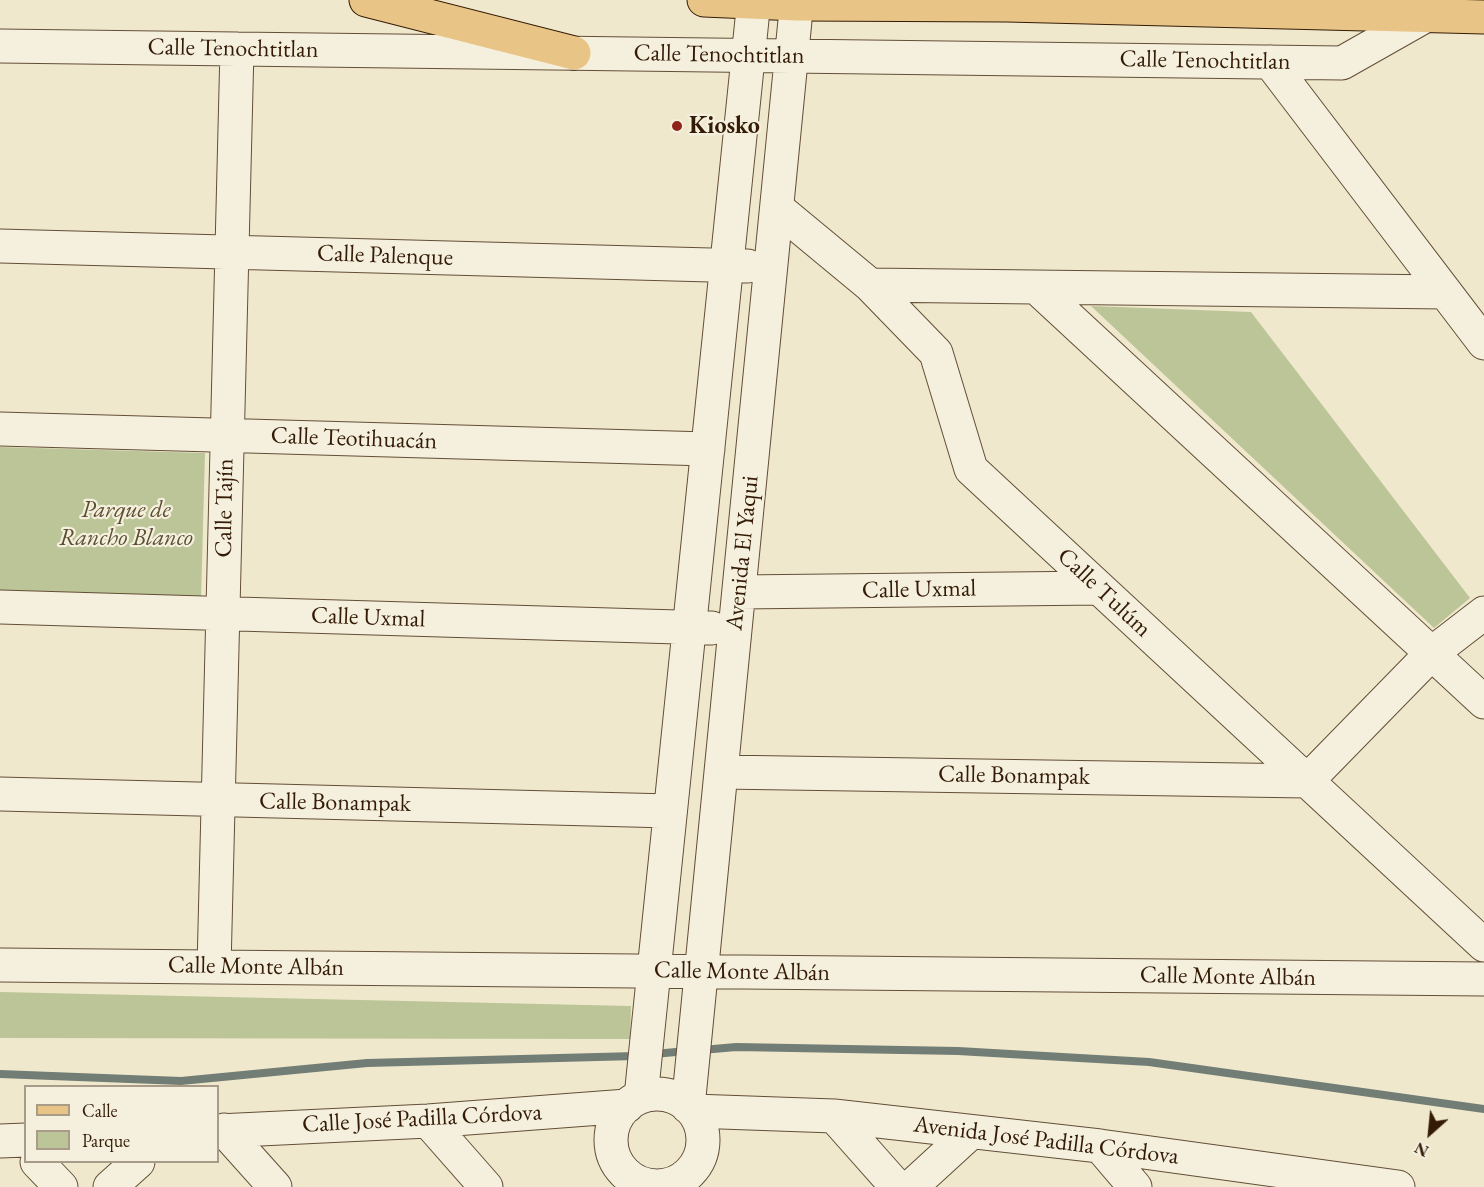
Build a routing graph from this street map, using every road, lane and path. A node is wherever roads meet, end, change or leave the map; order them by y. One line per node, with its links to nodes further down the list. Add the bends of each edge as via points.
1 (366, 0): 9 (main road)
2 (704, 0): 3 (main road)
3 (754, 1): 4 (main road); 10 (street, Avenida El Yaqui)
4 (797, 2): 5 (main road); 11 (street, Avenida El Yaqui)
5 (1425, 16): 6 (main road); 12 (street, Calle Tenochtitlan, via 1342,63)
6 (1484, 17)
7 (0, 46): 8 (street, Calle Tenochtitlan)
8 (237, 49): 9 (street, Calle Tenochtitlan); 15 (street, Calle Tajín)
9 (574, 53): 10 (street, Calle Tenochtitlan)
10 (748, 56): 11 (street, Calle Tenochtitlan); 16 (street, Avenida El Yaqui)
11 (792, 56): 12 (street, Calle Tenochtitlan); 13 (street, Avenida El Yaqui)
12 (1270, 62): 20 (street)
13 (777, 208): 17 (street, Avenida El Yaqui); 18 (street, Calle Tulúm)
14 (0, 246): 15 (street, Calle Palenque)
15 (232, 252): 16 (street, Calle Palenque); 23 (street, Calle Tajín)
16 (726, 265): 17 (street, Calle Palenque); 24 (street, Avenida El Yaqui)
17 (771, 266): 26 (street, Avenida El Yaqui)
18 (870, 285): 19 (street); 25 (street, Calle Tulúm, via 936,353 971,469)
19 (1037, 288): 20 (street); 32 (street)
20 (1445, 292): 21 (street)
21 (1484, 343)
22 (0, 429): 23 (street, Calle Teotihuacán)
23 (227, 435): 24 (street, Calle Teotihuacán); 29 (street, Calle Tajín)
24 (708, 449): 30 (street, Avenida El Yaqui)
25 (1099, 588): 26 (street, Calle Uxmal); 35 (street, Calle Tulúm)
26 (739, 592): 31 (street, Avenida El Yaqui)
27 (0, 607): 29 (street, Calle Uxmal)
28 (1484, 613): 32 (street)
29 (223, 614): 30 (street, Calle Uxmal); 37 (street, Calle Tajín)
30 (689, 627): 31 (street, Calle Uxmal); 38 (street, Avenida El Yaqui)
31 (735, 629): 34 (street, Avenida El Yaqui)
32 (1432, 653): 33 (street); 35 (street)
33 (1484, 702)
34 (721, 772): 35 (street, Calle Bonampak); 43 (street, Avenida El Yaqui)
35 (1307, 781): 39 (street, Calle Tulúm)
36 (0, 794): 37 (street, Calle Bonampak)
37 (218, 800): 38 (street, Calle Bonampak); 41 (street, Calle Tajín)
38 (670, 812): 42 (street, Avenida El Yaqui)
39 (1484, 945)
40 (0, 965): 41 (street, Calle Monte Albán)
41 (214, 967): 42 (street, Calle Monte Albán)
42 (653, 971): 43 (street, Calle Monte Albán); 45 (street, Avenida El Yaqui)
43 (701, 972): 44 (street, Calle Monte Albán); 46 (street, Avenida El Yaqui)
44 (1484, 979)
45 (637, 1092): 46 (street, via 666,1095); 48 (street, Calle José Padilla Córdova); 54 (street, via 612,1129)
46 (690, 1109): 47 (street, Avenida José Padilla Córdova); 56 (street, via 701,1125 702,1149)
47 (834, 1116): 50 (street, Avenida José Padilla Córdova); 61 (street)
48 (428, 1120): 49 (street, Calle José Padilla Córdova); 60 (street)
49 (221, 1130): 59 (street)
50 (971, 1132): 51 (street, Avenida José Padilla Córdova); 62 (street)
51 (1100, 1146): 55 (street, Avenida José Padilla Córdova); 63 (street)
52 (38, 1163): 57 (street)
53 (136, 1163): 58 (street)
54 (612, 1178): 56 (street, via 631,1178 655,1186)
55 (1313, 1180): 64 (street, Avenida José Padilla Córdova)
56 (683, 1184)
57 (61, 1187)
58 (110, 1187)
59 (275, 1187)
60 (486, 1187)
61 (897, 1187)
62 (911, 1187)
63 (1135, 1187)
64 (1398, 1187)

